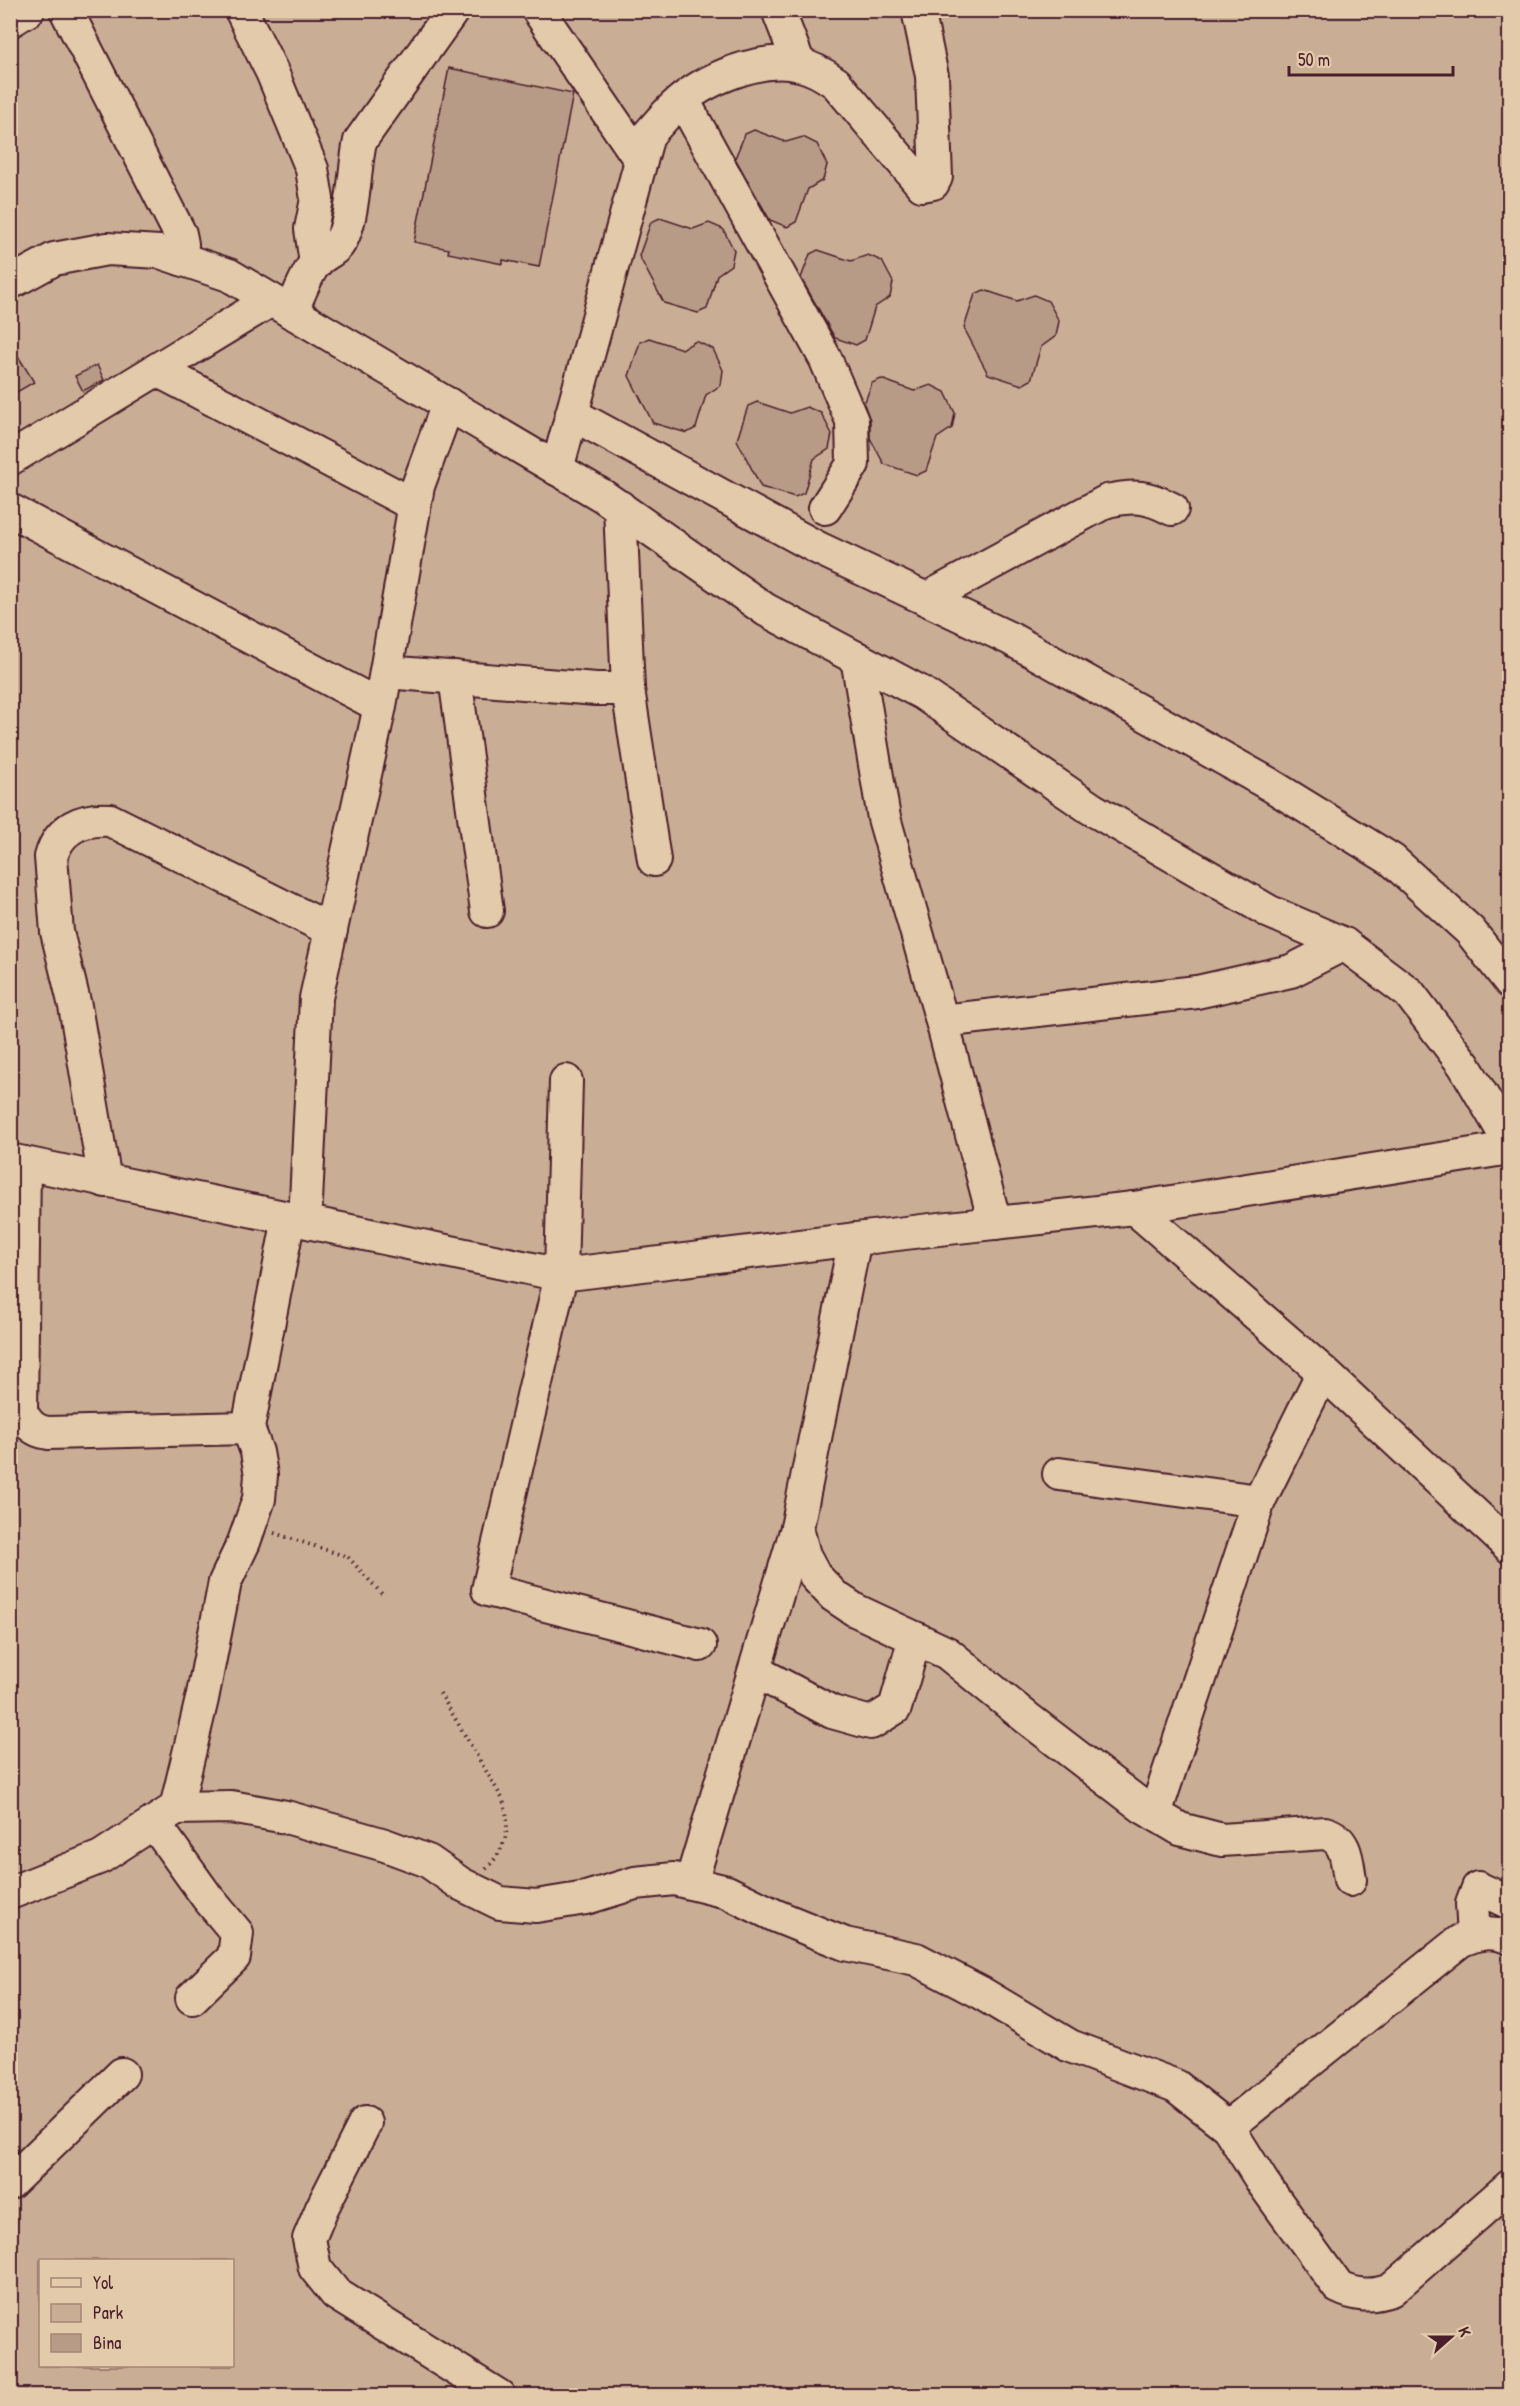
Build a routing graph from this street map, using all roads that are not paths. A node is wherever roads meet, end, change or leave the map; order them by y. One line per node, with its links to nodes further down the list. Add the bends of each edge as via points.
1 (28, 10): 8 (street)
2 (66, 10): 12 (street, via 180,234)
3 (241, 10): 13 (street, via 272,72 312,169 317,200 311,229)
4 (453, 10): 13 (street, via 360,141 348,222 338,245)
5 (538, 10): 11 (street)
6 (778, 10): 9 (street)
7 (918, 10): 9 (street, via 932,76 936,177 933,183 922,185 836,84 819,71)
8 (10, 21)
9 (799, 64): 10 (street, via 745,67 716,79)
10 (683, 100): 11 (street, via 648,135); 23 (street, via 825,358 852,421 853,464)
11 (641, 161): 18 (street)
12 (181, 259): 14 (street, via 160,252 107,249 54,259); 15 (street, via 229,275)
13 (315, 263): 15 (street)
14 (10, 283)
15 (281, 306): 16 (street); 17 (street)
16 (157, 370): 19 (street); 21 (street)
17 (448, 404): 20 (street); 21 (street)
18 (572, 414): 20 (street); 26 (street, via 818,548)
19 (10, 459)
20 (557, 469): 22 (street)
21 (414, 505): 28 (street)
22 (620, 507): 27 (street, via 766,610); 30 (street)
23 (825, 508)
24 (1172, 509): 26 (street, via 1152,499 1129,496 1107,501)
25 (10, 510): 31 (street)
26 (926, 599): 36 (street, via 1011,639 1269,784 1392,860 1470,931)
27 (857, 658): 35 (street, via 922,693 1092,809 1270,912); 37 (street, via 884,818)
28 (386, 672): 29 (street); 31 (street)
29 (455, 677): 30 (street); 33 (street)
30 (628, 689): 32 (street)
31 (380, 706): 34 (street)
32 (654, 860)
33 (487, 910)
34 (331, 930): 42 (street, via 110,820 82,822 61,836 51,857 57,932 75,1006); 44 (street, via 316,998)
35 (1344, 944): 37 (street, via 1291,971 1197,992); 39 (street, via 1409,993 1464,1065)
36 (1509, 982)
37 (942, 1021): 45 (street)
38 (566, 1081): 47 (street)
39 (1509, 1143)
40 (1509, 1148): 43 (street)
41 (17, 1162): 42 (street); 49 (street, via 21,1411 25,1420 39,1432 48,1433)
42 (105, 1180): 44 (street)
43 (1134, 1208): 45 (street); 48 (street)
44 (297, 1219): 47 (street); 49 (street)
45 (995, 1223): 46 (street)
46 (855, 1239): 47 (street); 52 (street)
47 (561, 1275): 55 (street, via 488,1590)
48 (1323, 1372): 51 (street); 53 (street)
49 (248, 1428): 58 (street, via 261,1475 260,1499 225,1582 201,1699)
50 (1059, 1474): 51 (street)
51 (1258, 1501): 57 (street)
52 (797, 1528): 54 (street, via 804,1555 816,1577 834,1596); 56 (street)
53 (1509, 1547)
54 (915, 1638): 56 (street, via 895,1708 871,1723 832,1712); 57 (street, via 947,1653)
55 (700, 1645)
56 (755, 1671): 60 (street)
57 (1155, 1814): 59 (street, via 1180,1829 1222,1840 1331,1835 1345,1851)
58 (165, 1816): 60 (street, via 231,1807 286,1817 407,1853 500,1903 536,1906 586,1898 635,1883 674,1879); 61 (street, via 101,1857); 65 (street, via 207,1897 237,1933 234,1957)
59 (1350, 1880)
60 (692, 1883): 68 (street, via 727,1892 845,1944 916,1959 1070,2046 1176,2086)
61 (10, 1893)
62 (1509, 1903): 63 (street, via 1478,1888 1472,1904)
63 (1474, 1935): 64 (street, via 1488,1933); 68 (street, via 1460,1941)
64 (1509, 1938)
65 (192, 1998)
66 (122, 2074): 69 (street)
67 (365, 2123): 71 (street, via 309,2239 315,2268 336,2294)
68 (1228, 2127): 70 (street, via 1338,2287 1364,2296 1391,2290)
69 (10, 2183)
70 (1509, 2186)
71 (499, 2396)

